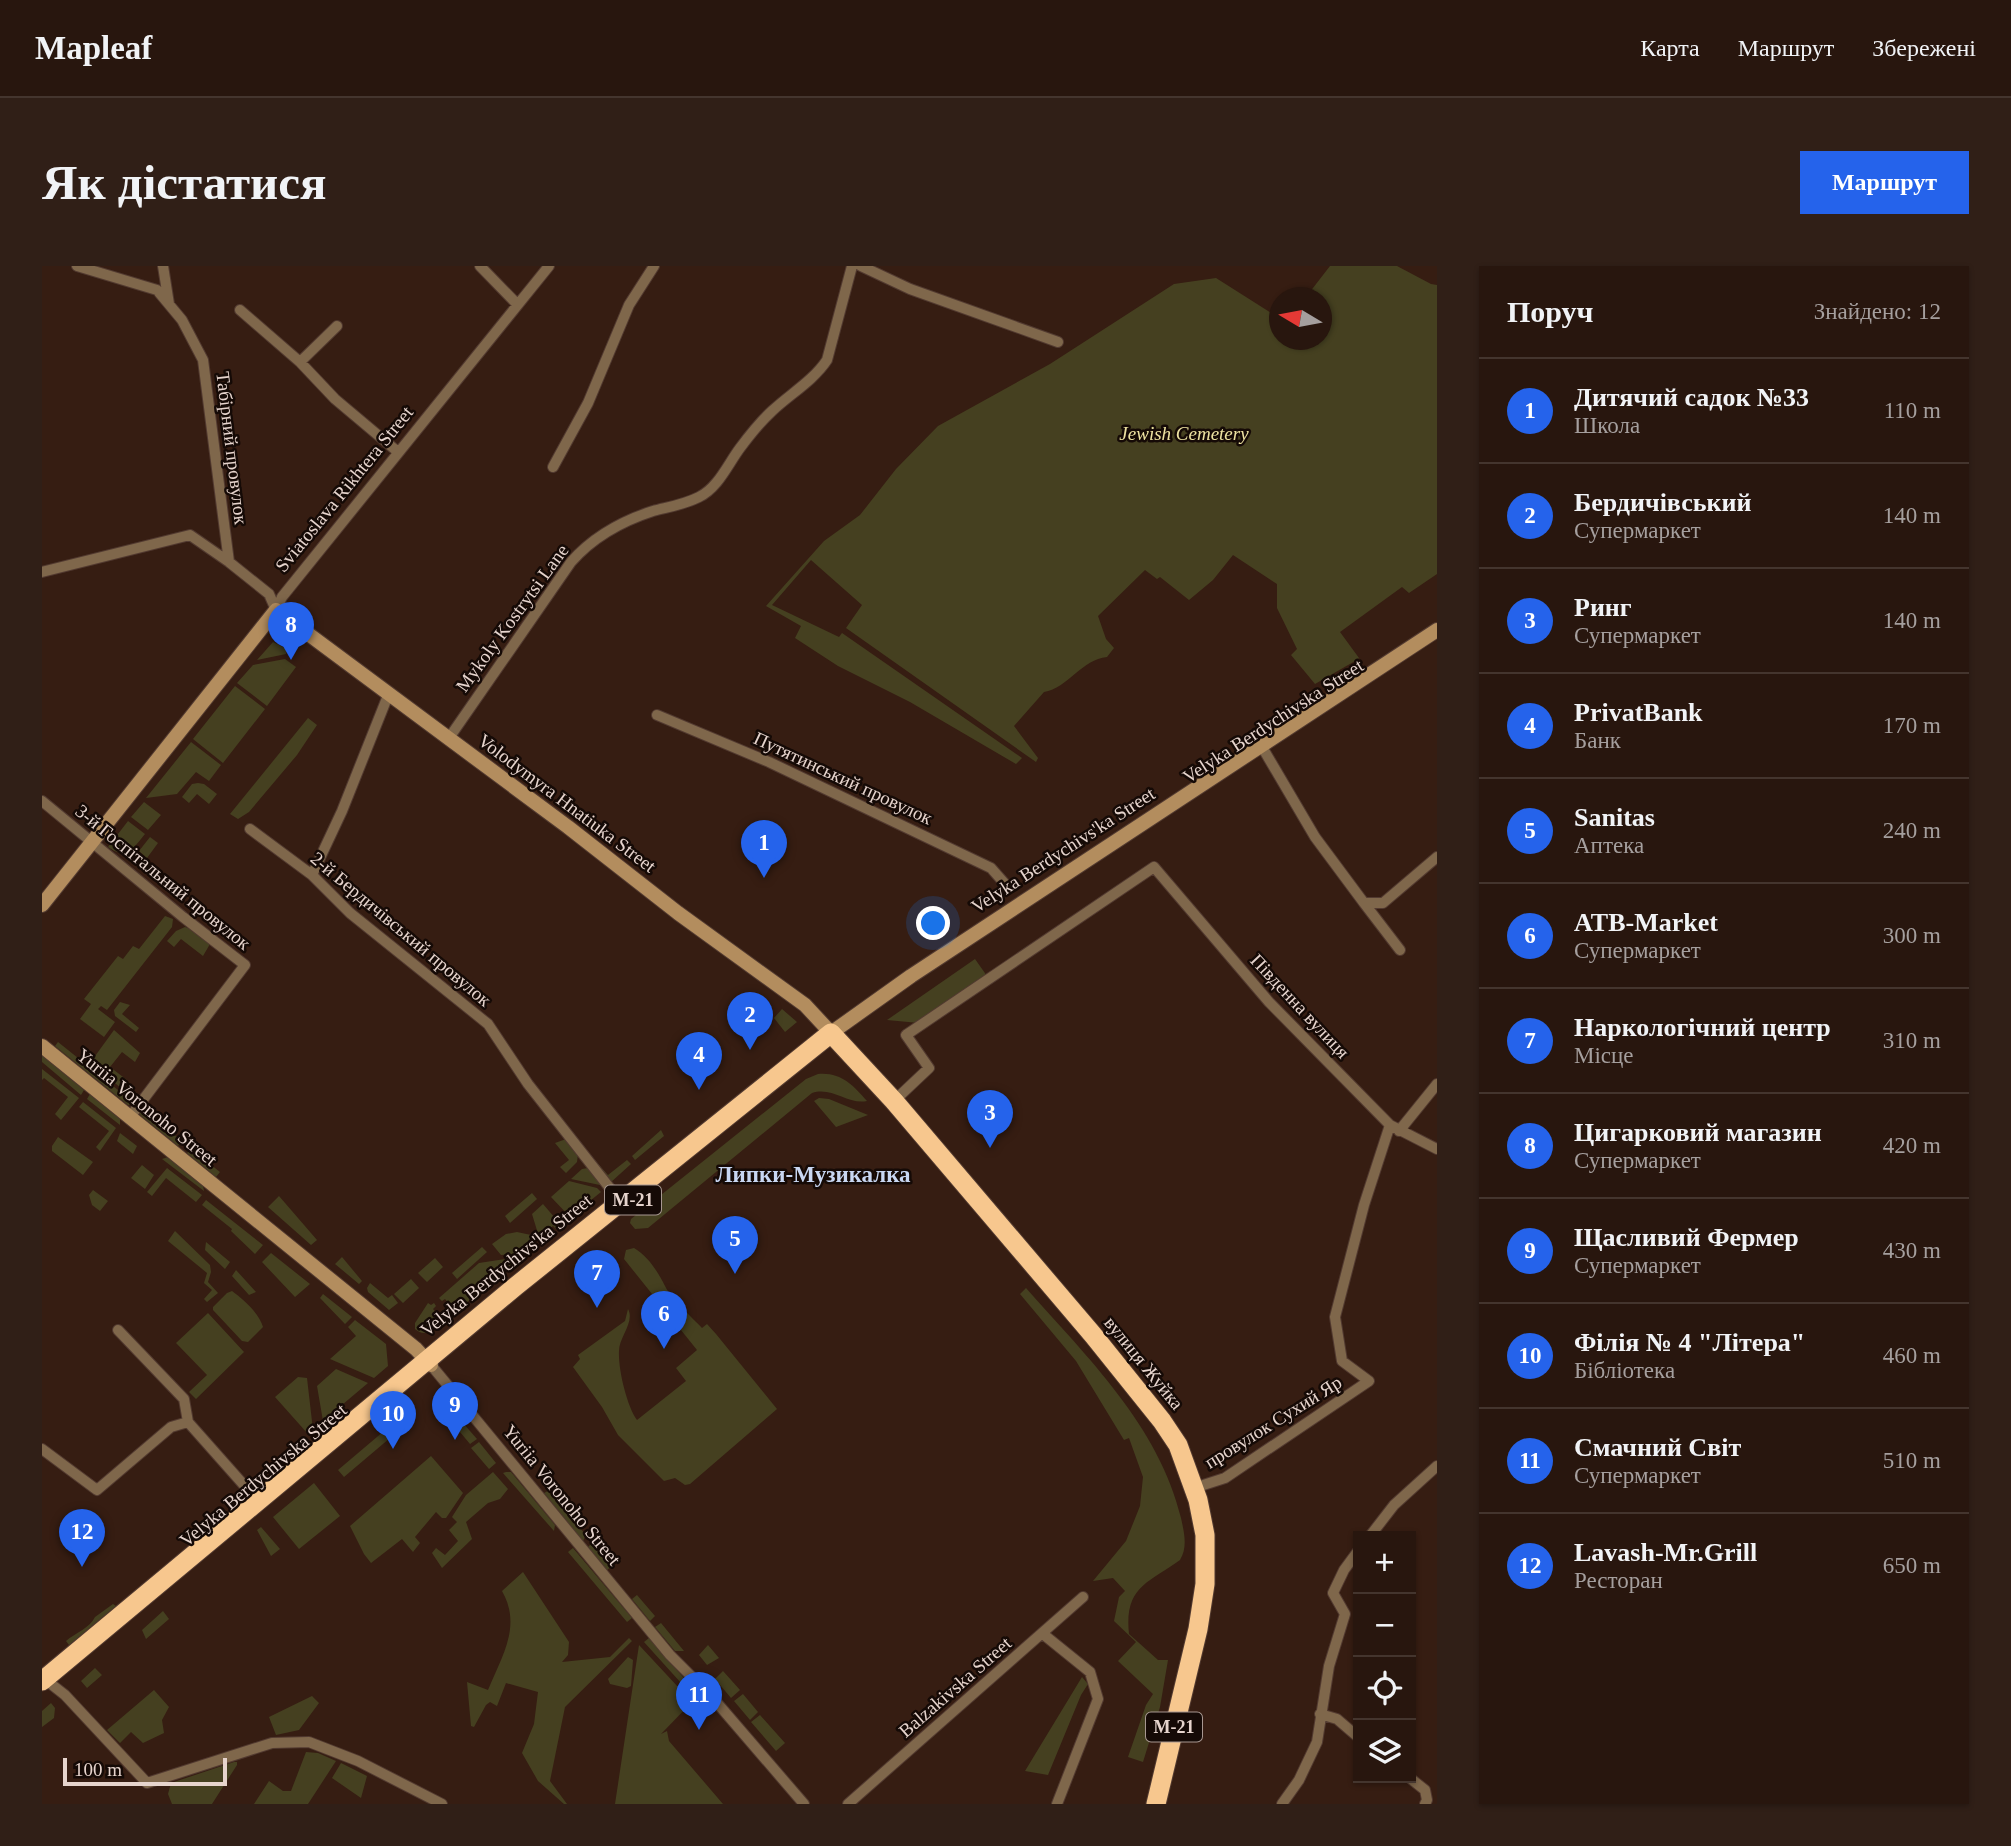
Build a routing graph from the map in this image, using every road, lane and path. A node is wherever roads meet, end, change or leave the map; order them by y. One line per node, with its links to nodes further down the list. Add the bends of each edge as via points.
1 (77, 266): 9 (street, via 157,290)
2 (163, 266): 9 (street, Табірний провулок)
3 (480, 266): 10 (street)
4 (550, 266): 10 (street, Sviatoslava Rikhtera Street)
5 (638, 266): 8 (street)
6 (852, 266): 23 (street, Mykoly Kostrytsi Lane, via 820,371 771,412 714,486 701,496 622,523 583,548)
7 (861, 266): 13 (street, via 910,289)
8 (652, 270): 16 (street, via 629,305 588,403)
9 (169, 304): 17 (street, Табірний провулок, via 203,360)
10 (517, 304): 15 (street, Sviatoslava Rikhtera Street)
11 (240, 310): 14 (street)
12 (337, 326): 14 (street)
13 (1058, 342)
14 (300, 362): 15 (street, via 335,399)
15 (398, 452): 19 (street, Sviatoslava Rikhtera Street)
16 (553, 467)
17 (229, 562): 18 (street, via 190,535); 19 (street, via 269,594)
18 (42, 572)
19 (276, 610): 21 (main road, Volodymyra Hnatiuka Street); 27 (main road, Sviatoslava Rikhtera Street)
20 (1435, 638): 24 (main road, Velyka Berdychivska Street); 34 (main road, Velyka Berdychivs'ka Street, via 911,976)
21 (389, 693): 23 (main road, Volodymyra Hnatiuka Street); 29 (street)
22 (657, 715): 30 (street, Путятинський провулок, via 769,762 991,867)
23 (449, 738): 34 (main road, Volodymyra Hnatiuka Street, via 805,1005)
24 (1265, 752): 31 (street, via 1315,837); 34 (main road, Velyka Berdychivska Street)
25 (42, 801): 27 (street, 3-й Госпітальний провулок)
26 (250, 829): 29 (street, 2-й Бердичівський провулок)
27 (90, 843): 32 (main road, Sviatoslava Rikhtera Street); 38 (street, 3-й Госпітальний провулок, via 245,965)
28 (1437, 858): 31 (street, via 1383,903)
29 (312, 875): 41 (street, 2-й Бердичівський провулок, via 350,913 488,1024 528,1084)
30 (1006, 885)
31 (1364, 903): 33 (street)
32 (42, 905)
33 (1400, 950)
34 (834, 1036): 37 (highway, вулиця Жуйка / М-21); 41 (highway, Velyka Berdychivs'ka Street / М-21); 43 (highway, Velyka Berdychivska Street / М-21)
35 (42, 1046): 38 (main road, Yuriia Voronoho Street)
36 (1437, 1084): 39 (street)
37 (894, 1101): 39 (street, Південна вулиця, via 929,1068 906,1035 1154,867 1269,1002); 47 (highway, вулиця Жуйка / М-21, via 1162,1420 1178,1445)
38 (130, 1117): 43 (main road, Yuriia Voronoho Street)
39 (1395, 1128): 40 (street, Південна вулиця); 47 (street, провулок Сухий Яр, via 1364,1205 1335,1317 1342,1361 1369,1381 1224,1478)
40 (1437, 1149)
41 (620, 1201): 43 (highway, Velyka Berdychivs'ka Street / М-21)
42 (118, 1330): 44 (street, via 184,1399)
43 (429, 1363): 48 (highway, Velyka Berdychivs'ka Street / М-21); 53 (highway, Velyka Berdychivska Street / М-21); 59 (street, Yuriia Voronoho Street, via 670,1655)
44 (188, 1422): 45 (street, via 171,1427 97,1490); 48 (street)
45 (42, 1449)
46 (1437, 1466): 49 (street, via 1394,1505)
47 (1194, 1488): 62 (highway, вулиця Жуйка / М-21, via 1205,1535 1205,1584)
48 (258, 1501): 53 (highway, Velyka Berdychivs'ka Street / М-21)
49 (1374, 1531)
50 (1353, 1558): 54 (street, via 1333,1593 1345,1614)
51 (1083, 1597): 52 (street, Balzakivska Street)
52 (1043, 1634): 60 (street, Balzakivska Street); 61 (street, via 1090,1672 1098,1699)
53 (44, 1682): 58 (street, via 65,1695 147,1783 272,1744 309,1742)
54 (1320, 1714): 55 (street, via 1337,1719); 57 (street, via 1317,1742)
55 (1353, 1733)
56 (1416, 1783): 63 (street, via 1425,1790)
57 (1286, 1803)
58 (442, 1804)
59 (804, 1804)
60 (848, 1804)
61 (1057, 1804)
62 (1156, 1804)
63 (1425, 1804)

